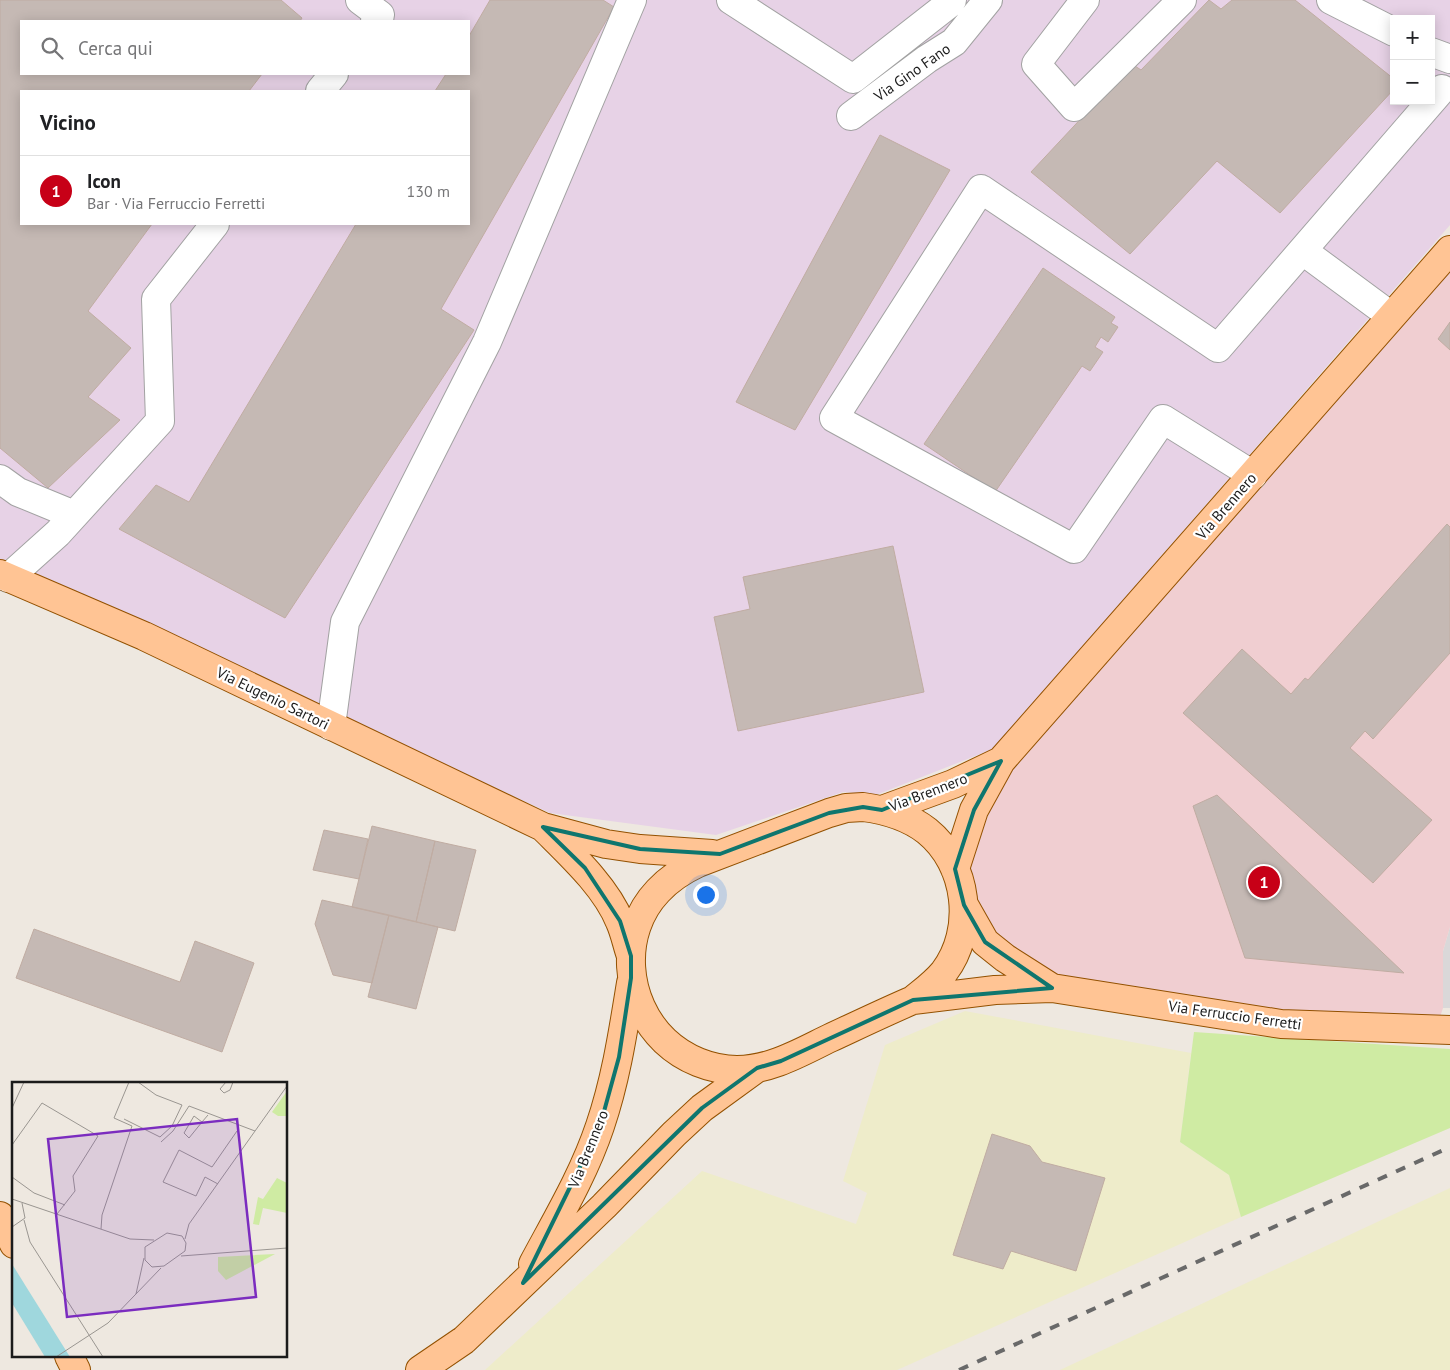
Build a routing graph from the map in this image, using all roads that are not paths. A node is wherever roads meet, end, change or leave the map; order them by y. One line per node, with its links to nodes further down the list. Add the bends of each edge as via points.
1 (360, 0): 9 (lane, via 380,15)
2 (632, 0): 25 (lane, via 487,342 345,622)
3 (731, 0): 4 (lane, via 853,79)
4 (952, 0)
5 (988, 0): 16 (lane, Via Gino Fano, via 954,42)
6 (1085, 0): 7 (lane, via 1036,64 1074,107)
7 (1182, 0)
8 (1331, 0): 10 (lane)
9 (376, 20)
10 (1390, 30)
11 (1435, 54): 12 (lane)
12 (1450, 60)
13 (333, 75): 14 (lane)
14 (321, 90)
15 (1442, 90): 19 (lane)
16 (851, 116)
17 (214, 225): 23 (lane, via 156,299 160,420)
18 (1450, 250): 20 (main road, Via Brennero)
19 (1303, 251): 20 (lane); 21 (lane, via 1218,348 981,189 834,418 1074,549 1163,419)
20 (1391, 316): 21 (main road, Via Brennero)
21 (1253, 475): 26 (main road, Via Brennero)
22 (0, 479): 23 (lane, via 18,492)
23 (74, 515): 24 (lane, via 58,533)
24 (4, 576): 25 (main road, Via Eugenio Sartori, via 144,636)
25 (331, 726): 28 (main road, Via Eugenio Sartori)
26 (1001, 761): 27 (main road, Via Brennero, via 953,784); 30 (main road, Via Brennero, via 974,810)
27 (882, 810): 29 (main road, Via Brennero, via 863,807 829,812); 30 (main road, via 898,814 927,831 939,842)
28 (543, 827): 29 (main road, Via Eugenio Sartori, via 606,844); 32 (main road, Via Eugenio Sartori, via 600,888 620,921)
29 (720, 854): 32 (main road, Via Brennero, via 678,873 658,891 642,915 634,935)
30 (956, 869): 31 (main road)
31 (964, 905): 33 (main road, Via Ferruccio Ferretti, via 985,942); 34 (main road, via 962,933 950,964)
32 (631, 967): 36 (main road, Via Eugenio Sartori, via 636,996 644,1014 671,1046 685,1056 717,1068); 39 (main road, Via Brennero, via 619,1057 600,1126 584,1166)
33 (1052, 988): 34 (main road, Via Ferruccio Ferretti, via 995,990); 35 (main road, Via Ferruccio Ferretti, via 1281,1024)
34 (913, 1000): 36 (main road, via 781,1061)
35 (1450, 1030)
36 (757, 1068): 39 (main road, Via Brennero, via 702,1108)
37 (0, 1216): 38 (main road)
38 (12, 1240)
39 (523, 1283): 42 (main road, Via Brennero, via 464,1340)
40 (70, 1358): 41 (main road)
41 (76, 1370)
42 (420, 1370)

